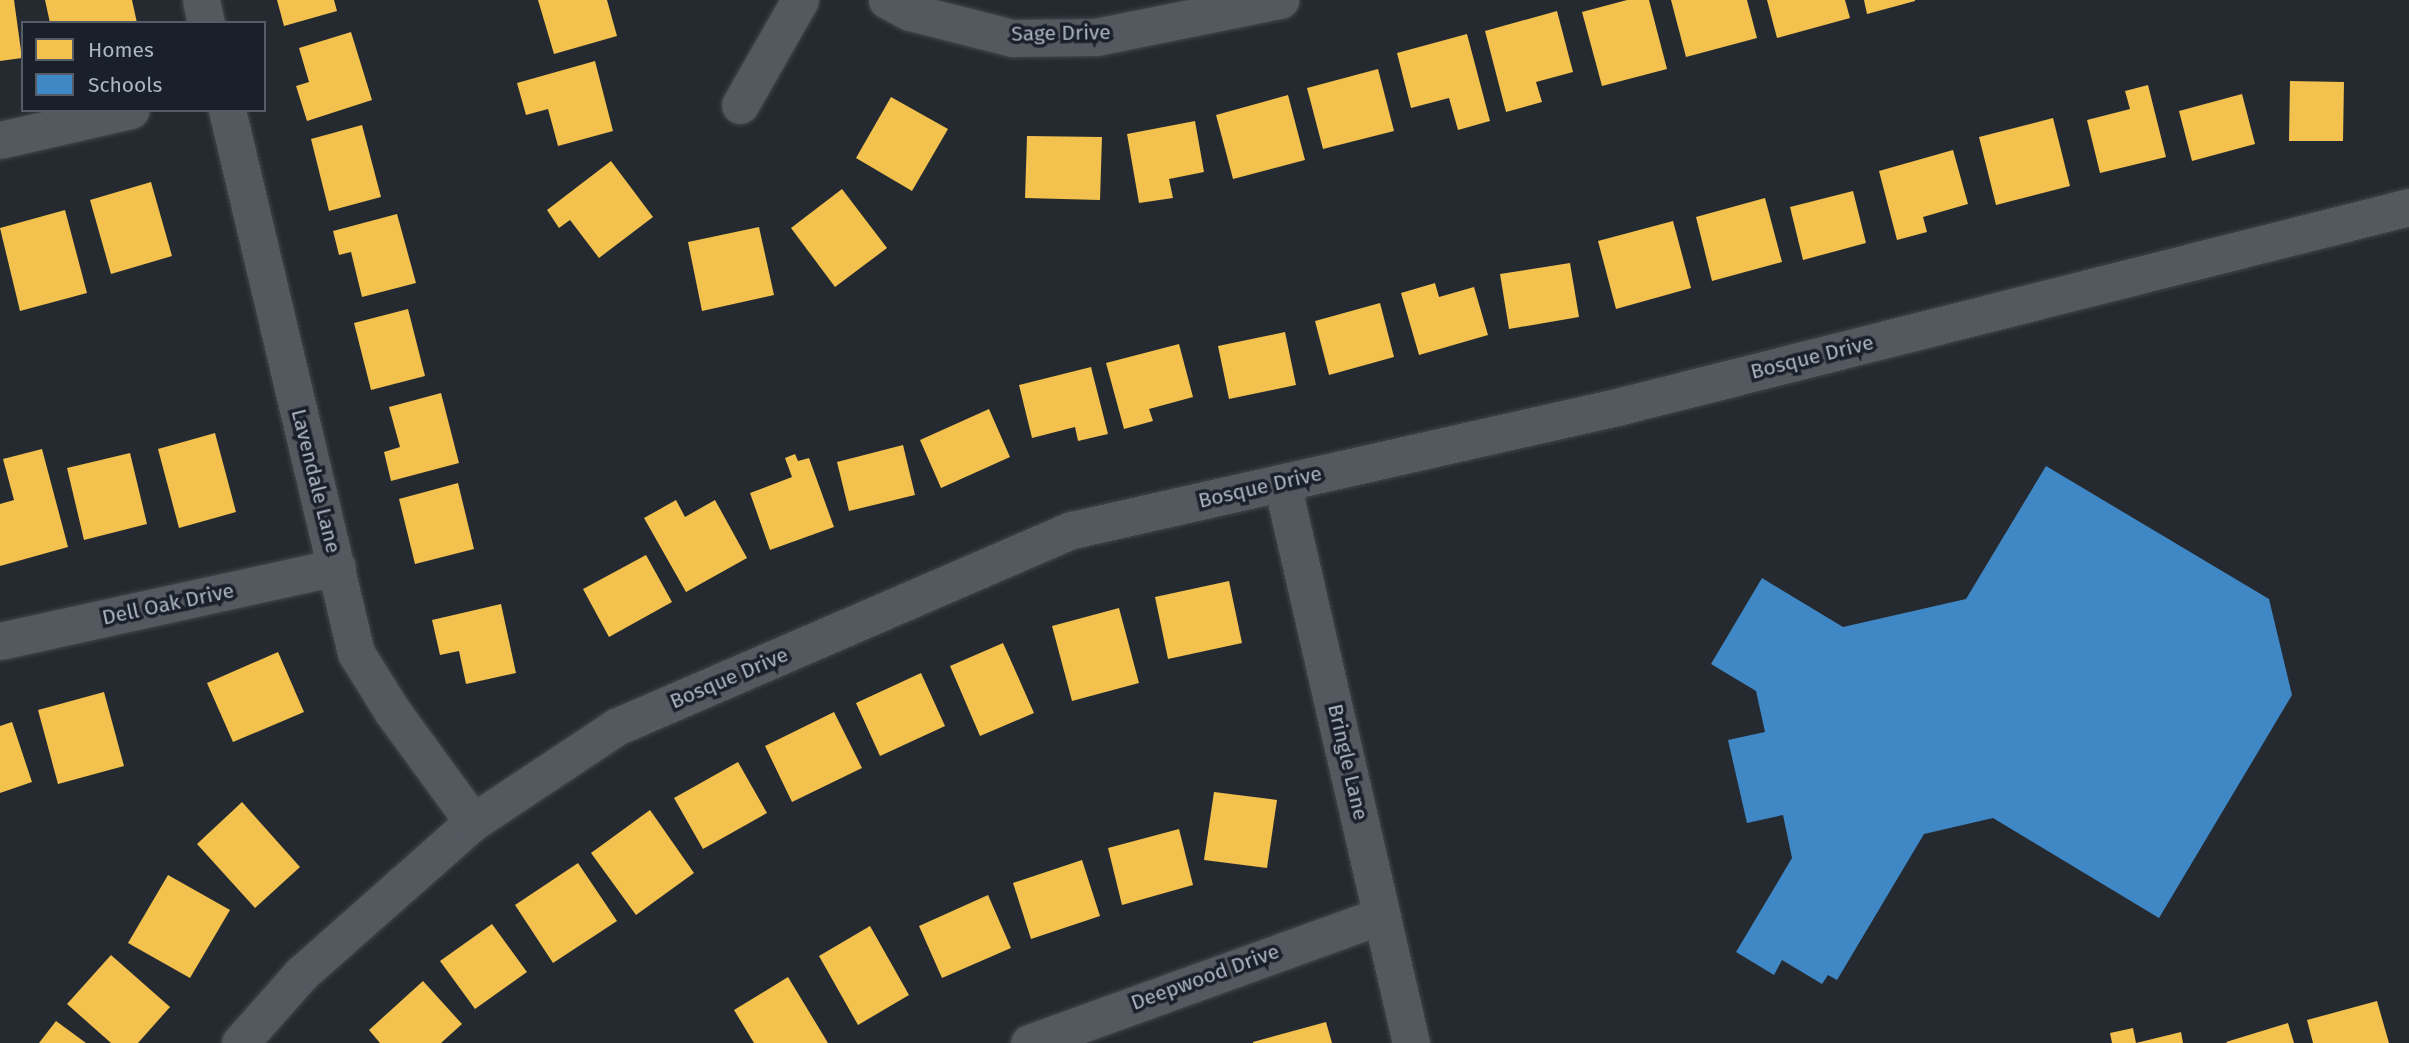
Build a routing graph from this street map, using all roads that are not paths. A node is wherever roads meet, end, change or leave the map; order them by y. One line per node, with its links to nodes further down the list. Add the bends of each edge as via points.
1 (201, 0): 5 (street)
2 (800, 0): 6 (street)
3 (887, 0): 4 (street, Sage Drive, via 910,12 1012,38 1096,37)
4 (1280, 0)
5 (206, 21)
6 (740, 104)
7 (122, 112): 9 (street)
8 (227, 112): 12 (street, Lavendale Lane)
9 (0, 140)
10 (2409, 207): 11 (street, Bosque Drive, via 1617,407)
11 (1282, 483): 14 (street, Bosque Drive, via 1072,530 616,727); 15 (street, Bringle Lane)
12 (337, 567): 13 (street, Dell Oak Drive); 14 (street, Lavendale Lane, via 356,653)
13 (0, 641)
14 (473, 822): 16 (street, Bosque Drive, via 301,974)
15 (1382, 915): 17 (street, Deepwood Drive); 18 (street, Bringle Lane)
16 (240, 1043)
17 (1029, 1043)
18 (1411, 1043)

